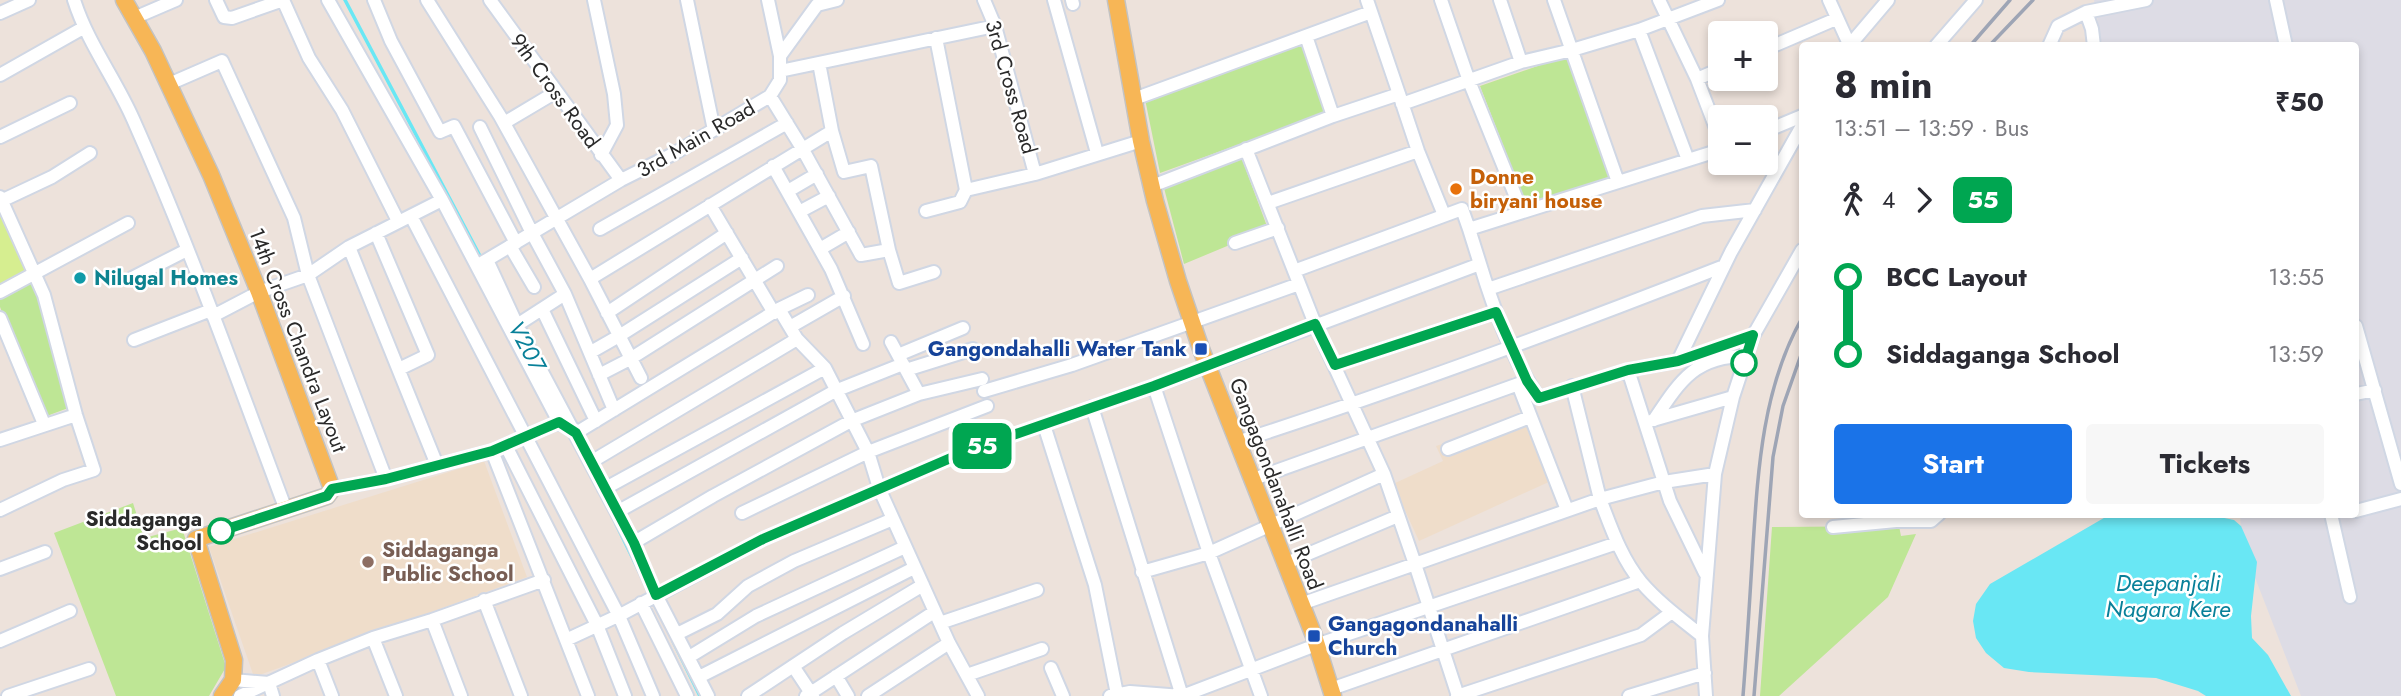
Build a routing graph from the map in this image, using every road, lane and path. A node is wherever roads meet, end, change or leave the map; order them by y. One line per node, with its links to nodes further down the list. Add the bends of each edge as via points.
1 (29, 0): 30 (street)
2 (74, 0): 35 (street)
3 (124, 0): 31 (main road, 14th Cross Chandra Layout)
4 (176, 0): 31 (street)
5 (216, 0): 6 (street, via 225,17 232,18)
6 (283, 0): 101 (street, via 309,58 342,110)
7 (328, 0): 91 (street)
8 (373, 0): 111 (street, via 440,132 454,126)
9 (427, 0): 64 (street)
10 (490, 0): 56 (street, 9th Cross Road)
11 (594, 0): 79 (street, via 617,125)
12 (687, 0): 68 (street)
13 (768, 0): 47 (street, 3rd Main Road)
14 (984, 0): 34 (street, 3rd Cross Road)
15 (1054, 0): 77 (street)
16 (1116, 0): 58 (main road, Gangagondanahalli Road)
17 (1441, 0): 54 (street)
18 (1500, 0): 48 (street)
19 (1554, 0): 46 (street)
20 (1659, 0): 33 (street)
21 (1718, 0): 33 (street)
22 (1829, 0): 32 (street)
23 (1888, 0): 40 (street)
24 (1976, 0): 41 (street)
25 (2146, 0): 29 (street)
26 (2276, 0): 44 (street)
27 (831, 1): 47 (street, via 817,5)
28 (1369, 6): 37 (street); 59 (street)
29 (2086, 12): 42 (street, via 2058,26); 43 (street)
30 (0, 13)
31 (134, 18): 55 (main road, 14th Cross Chandra Layout)
32 (1836, 19): 39 (street); 45 (street)
33 (1668, 20): 36 (street); 53 (street)
34 (995, 26): 38 (street); 83 (street, 3rd Cross Road)
35 (83, 28): 52 (street); 114 (street, via 132,116)
36 (1639, 30): 46 (street); 80 (street)
37 (1306, 36): 58 (street); 62 (street)
38 (936, 38): 49 (street); 87 (street)
39 (1848, 42)
40 (1852, 42)
41 (1939, 42)
42 (2051, 42)
43 (2094, 42)
44 (2285, 42)
45 (1778, 44)
46 (1572, 50): 48 (street); 85 (street)
47 (780, 56): 50 (street, 3rd Main Road)
48 (1521, 62): 54 (street)
49 (819, 63): 50 (street); 69 (street)
50 (780, 71): 57 (street, 3rd Main Road)
51 (1708, 74): 53 (street)
52 (0, 75)
53 (1697, 79): 61 (street)
54 (1469, 81): 59 (street); 97 (street)
55 (169, 84): 125 (street, via 222,61 294,218); 133 (main road, 14th Cross Chandra Layout)
56 (556, 92): 64 (street); 79 (street, 9th Cross Road)
57 (770, 96): 65 (street); 68 (street, 3rd Main Road)
58 (1134, 99): 72 (main road, Gangagondanahalli Road)
59 (1400, 99): 62 (street); 75 (street)
60 (70, 103): 71 (street)
61 (1708, 108)
62 (1333, 116): 74 (street)
63 (1799, 117): 66 (street)
64 (504, 123): 100 (street)
65 (787, 124): 73 (street); 104 (street)
66 (1778, 126)
67 (480, 127): 108 (street)
68 (714, 130): 84 (street, 3rd Main Road)
69 (832, 131): 73 (street); 115 (street, via 844,172 871,166)
70 (1799, 131): 95 (street)
71 (0, 137)
72 (1141, 141): 77 (street); 86 (main road, Gangagondanahalli Road)
73 (802, 148): 81 (street); 82 (street)
74 (1245, 149): 86 (street); 92 (street)
75 (1418, 151): 92 (street); 98 (street)
76 (90, 153): 90 (street, via 52,177)
77 (1097, 153): 83 (street)
78 (1708, 154): 80 (street)
79 (601, 155): 84 (street, 9th Cross Road)
80 (1688, 160): 85 (street)
81 (773, 166): 88 (street); 93 (street)
82 (817, 174): 88 (street); 89 (street)
83 (1035, 174): 87 (street)
84 (621, 180): 100 (street, 3rd Main Road)
85 (1618, 182): 97 (street)
86 (1152, 186): 143 (main road, Gangagondanahalli Road)
87 (967, 190): 94 (street, via 960,202)
88 (788, 191): 96 (street)
89 (829, 196): 96 (street); 106 (street)
90 (1, 199): 124 (street)
91 (442, 200): 99 (street); 118 (street)
92 (1268, 203): 103 (street)
93 (710, 205): 109 (street); 127 (street)
94 (926, 211)
95 (1755, 211): 121 (street); 131 (street, via 1702,216)
96 (799, 212): 113 (street)
97 (1522, 212): 105 (street)
98 (1444, 215): 105 (street, via 1462,209); 123 (street)
99 (411, 216): 101 (street); 190 (street)
100 (557, 219): 108 (street, 3rd Main Road); 127 (street)
101 (398, 221): 107 (street)
102 (128, 223): 124 (street)
103 (1278, 228): 110 (street); 123 (street)
104 (600, 229)
105 (1469, 229): 119 (street)
106 (849, 232): 113 (street); 115 (street, via 861,255)
107 (376, 233): 112 (street); 165 (street, via 428,355)
108 (532, 233): 111 (street, 3rd Main Road); 134 (street)
109 (727, 233): 117 (street); 141 (street)
110 (1235, 243)
111 (513, 245): 118 (street, 3rd Main Road); 130 (street)
112 (349, 247): 125 (street); 165 (street)
113 (820, 249): 136 (street)
114 (187, 250): 126 (street); 140 (street)
115 (889, 250): 122 (street, via 899,284)
116 (1799, 255): 148 (street)
117 (742, 258): 128 (street); 149 (street)
118 (482, 263): 145 (street); 186 (street)
119 (1480, 264): 131 (street); 144 (street)
120 (777, 266): 128 (street)
121 (1724, 266): 155 (street); 160 (street)
122 (934, 271)
123 (1294, 271): 129 (street)
124 (33, 272): 132 (street); 181 (street, via 44,295)
125 (308, 275): 133 (street); 202 (street)
126 (132, 278)
127 (590, 279): 141 (street)
128 (753, 280): 138 (street); 159 (street)
129 (1299, 284): 143 (street); 144 (street)
130 (534, 287)
131 (1488, 289): 139 (street)
132 (0, 292)
133 (259, 292): 140 (street); 207 (main road, 14th Cross Chandra Layout)
134 (565, 294): 137 (street); 157 (street)
135 (808, 295): 138 (street)
136 (844, 296): 146 (street); 154 (street)
137 (542, 309): 145 (street); 183 (street)
138 (776, 311): 146 (street); 180 (street)
139 (1496, 312): 155 (street); 162 (street)
140 (212, 313): 152 (street); 212 (street)
141 (607, 313): 149 (street)
142 (0, 318): 187 (street)
143 (1192, 321): 163 (main road, Gangagondanahalli Road); 175 (street, via 1072,365)
144 (1315, 324): 162 (street); 163 (street)
145 (517, 325): 189 (street)
146 (790, 327): 151 (street)
147 (963, 327): 161 (street)
148 (1753, 335): 158 (street); 160 (street)
149 (619, 336): 157 (street); 159 (street)
150 (2359, 336): 172 (street)
151 (797, 339): 164 (street); 198 (street)
152 (134, 340)
153 (891, 342): 161 (street)
154 (863, 344)
155 (1513, 348): 169 (street); 177 (street)
156 (973, 349): 161 (street)
157 (591, 352): 167 (street)
158 (1746, 356): 176 (street); 185 (street, via 1725,356 1689,373)
159 (630, 359): 167 (street); 168 (street)
160 (1678, 361): 166 (street)
161 (902, 363): 173 (street); 175 (street)
162 (1335, 365): 177 (street)
163 (1208, 366): 170 (street); 193 (main road, Gangagondanahalli Road)
164 (825, 368): 173 (street); 208 (street)
165 (398, 369): 199 (street)
166 (1628, 370): 171 (street); 185 (street)
167 (599, 375): 180 (street)
168 (641, 378)
169 (1522, 383): 171 (street, via 1539,398); 182 (street); 191 (street)
170 (1154, 386): 179 (street); 228 (street)
171 (1572, 386): 209 (street)
172 (2375, 390): 174 (street); 205 (street)
173 (835, 391): 184 (street); 215 (street)
174 (2359, 393)
175 (919, 394): 184 (street)
176 (1732, 397): 185 (street); 201 (street)
177 (1351, 405): 191 (street); 193 (street)
178 (988, 406): 197 (street)
179 (1092, 407): 188 (street); 233 (street)
180 (614, 410): 183 (street)
181 (76, 415): 187 (street); 211 (street, via 94,470)
182 (1530, 418): 195 (street); 213 (street)
183 (596, 421): 189 (street)
184 (851, 421): 197 (street); 224 (street)
185 (1650, 421): 204 (street)
186 (561, 423): 189 (street); 190 (street)
187 (44, 424): 192 (street)
188 (1044, 425): 206 (street); 272 (street, via 1095,585)
189 (576, 433): 198 (street)
190 (527, 437): 194 (street); 246 (street)
191 (1366, 438): 200 (street); 203 (street)
192 (0, 440)
193 (1237, 442): 203 (main road, Gangagondanahalli Road)
194 (506, 446): 196 (street); 249 (street)
195 (1448, 449)
196 (492, 451): 199 (street); 235 (street)
197 (868, 452): 206 (street); 216 (street)
198 (591, 462): 208 (street)
199 (437, 465): 202 (street)
200 (1384, 474): 217 (street); 222 (street)
201 (1715, 474): 204 (street); 234 (street)
202 (386, 479): 207 (street)
203 (1251, 480): 222 (main road, Gangagondanahalli Road)
204 (1664, 482): 209 (street); 234 (street)
205 (2401, 484)
206 (879, 488): 220 (street); 240 (street, via 763,539)
207 (332, 489): 212 (main road, via 327,496)
208 (604, 489): 215 (street)
209 (1600, 499): 213 (street); 225 (street)
210 (2401, 499): 214 (street)
211 (0, 510)
212 (286, 510): 269 (main road, via 196,539 234,660)
213 (1567, 510): 230 (street)
214 (2359, 510)
215 (617, 512): 224 (street)
216 (741, 513)
217 (1398, 516): 229 (street); 230 (street)
218 (1894, 518): 221 (street)
219 (2336, 518): 239 (street)
220 (893, 519): 226 (street); 250 (street, via 794,561 748,586 717,614)
221 (1863, 519): 223 (street)
222 (1269, 525): 228 (street); 229 (main road, Gangagondanahalli Road)
223 (1833, 527)
224 (634, 543): 240 (street)
225 (1617, 543): 236 (street); 243 (street)
226 (905, 547): 231 (street); 259 (street, via 756,616)
227 (45, 552): 232 (street)
228 (1209, 553): 233 (street); 264 (street)
229 (1283, 564): 242 (main road, Gangagondanahalli Road)
230 (1415, 564): 242 (street); 243 (street)
231 (914, 568): 237 (street); 268 (street)
232 (0, 569)
233 (1142, 572): 291 (street)
234 (1706, 573): 251 (street)
235 (544, 580): 241 (street); 253 (street)
236 (1640, 581): 245 (street); 257 (street)
237 (923, 585): 247 (street); 261 (street)
238 (1037, 590): 247 (street)
239 (2350, 597)
240 (648, 599): 246 (street); 250 (street); 285 (street)
241 (484, 600): 248 (street); 281 (street)
242 (1301, 604): 256 (main road, Gangagondanahalli Road)
243 (1429, 606): 256 (street); 257 (street)
244 (69, 611): 254 (street)
245 (1672, 612): 251 (street); 293 (street, via 1641,635)
246 (619, 616): 249 (street); 284 (street)
247 (937, 618): 255 (street); 267 (street)
248 (432, 620): 252 (street); 280 (street)
249 (597, 625): 253 (street); 283 (street)
250 (677, 635): 259 (street)
251 (1702, 636): 265 (street)
252 (373, 638): 260 (street); 279 (street)
253 (566, 640): 282 (street)
254 (0, 641)
255 (949, 643): 266 (street); 289 (street)
256 (1316, 645): 264 (street); 271 (main road, Gangagondanahalli Road)
257 (1443, 648): 271 (street); 293 (street)
258 (1042, 649): 266 (street)
259 (689, 657): 268 (street)
260 (318, 660): 270 (street); 278 (street)
261 (793, 666): 273 (street); 287 (street)
262 (1051, 668): 290 (street)
263 (89, 669): 275 (street)
264 (1252, 670): 291 (street); 292 (street)
265 (1705, 673): 294 (street); 295 (street)
266 (967, 675): 274 (street)
267 (836, 676): 273 (street); 288 (street)
268 (699, 677): 286 (street)
269 (233, 680): 270 (street); 276 (main road)
270 (271, 690): 277 (street)
271 (1332, 692)
272 (1122, 694): 291 (street)
273 (810, 695)
274 (976, 695)
275 (8, 696)
276 (222, 696)
277 (240, 696)
278 (332, 696)
279 (396, 696)
280 (461, 696)
281 (521, 696)
282 (588, 696)
283 (625, 696)
284 (653, 696)
285 (687, 696)
286 (708, 696)
287 (748, 696)
288 (848, 696)
289 (868, 696)
290 (1063, 696)
291 (1182, 696)
292 (1261, 696)
293 (1457, 696)
294 (1629, 696)
295 (1706, 696)

